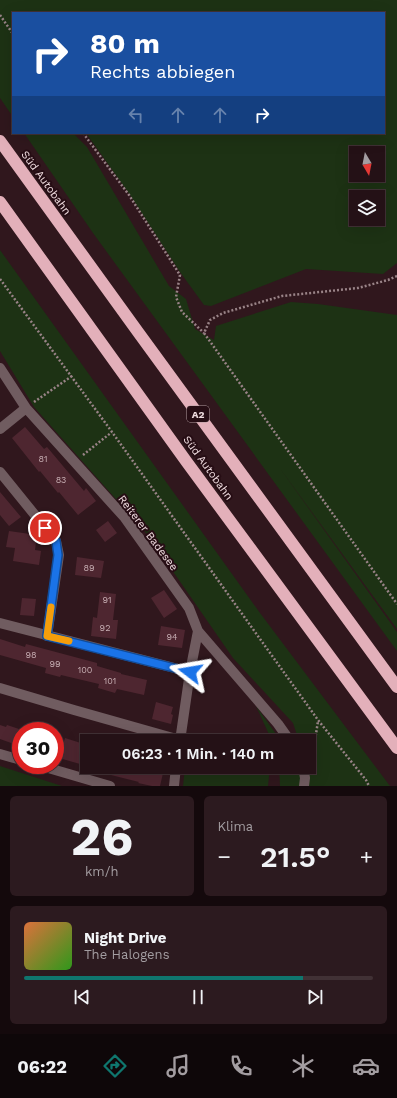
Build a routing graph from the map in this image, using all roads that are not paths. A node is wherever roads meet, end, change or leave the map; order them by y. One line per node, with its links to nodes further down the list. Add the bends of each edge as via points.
1 (0, 141): 11 (highway, Süd Autobahn / A2)
2 (0, 202): 16 (highway, Süd Autobahn)
3 (0, 368): 4 (street, Reiterer Badesee)
4 (26, 408): 5 (street); 8 (street, Reiterer Badesee, via 125,518 189,608)
5 (0, 429)
6 (0, 472): 9 (street, via 56,541 58,555)
7 (0, 623): 9 (street)
8 (198, 631): 10 (street); 15 (street)
9 (47, 636): 10 (street)
10 (190, 672): 14 (street)
11 (397, 687)
12 (0, 688): 13 (street)
13 (159, 734)
14 (181, 734)
15 (285, 734)
16 (397, 748)
17 (0, 754): 18 (street)
18 (12, 757)
19 (64, 773): 21 (street)
20 (175, 774): 22 (street)
21 (110, 786)
22 (174, 786)

